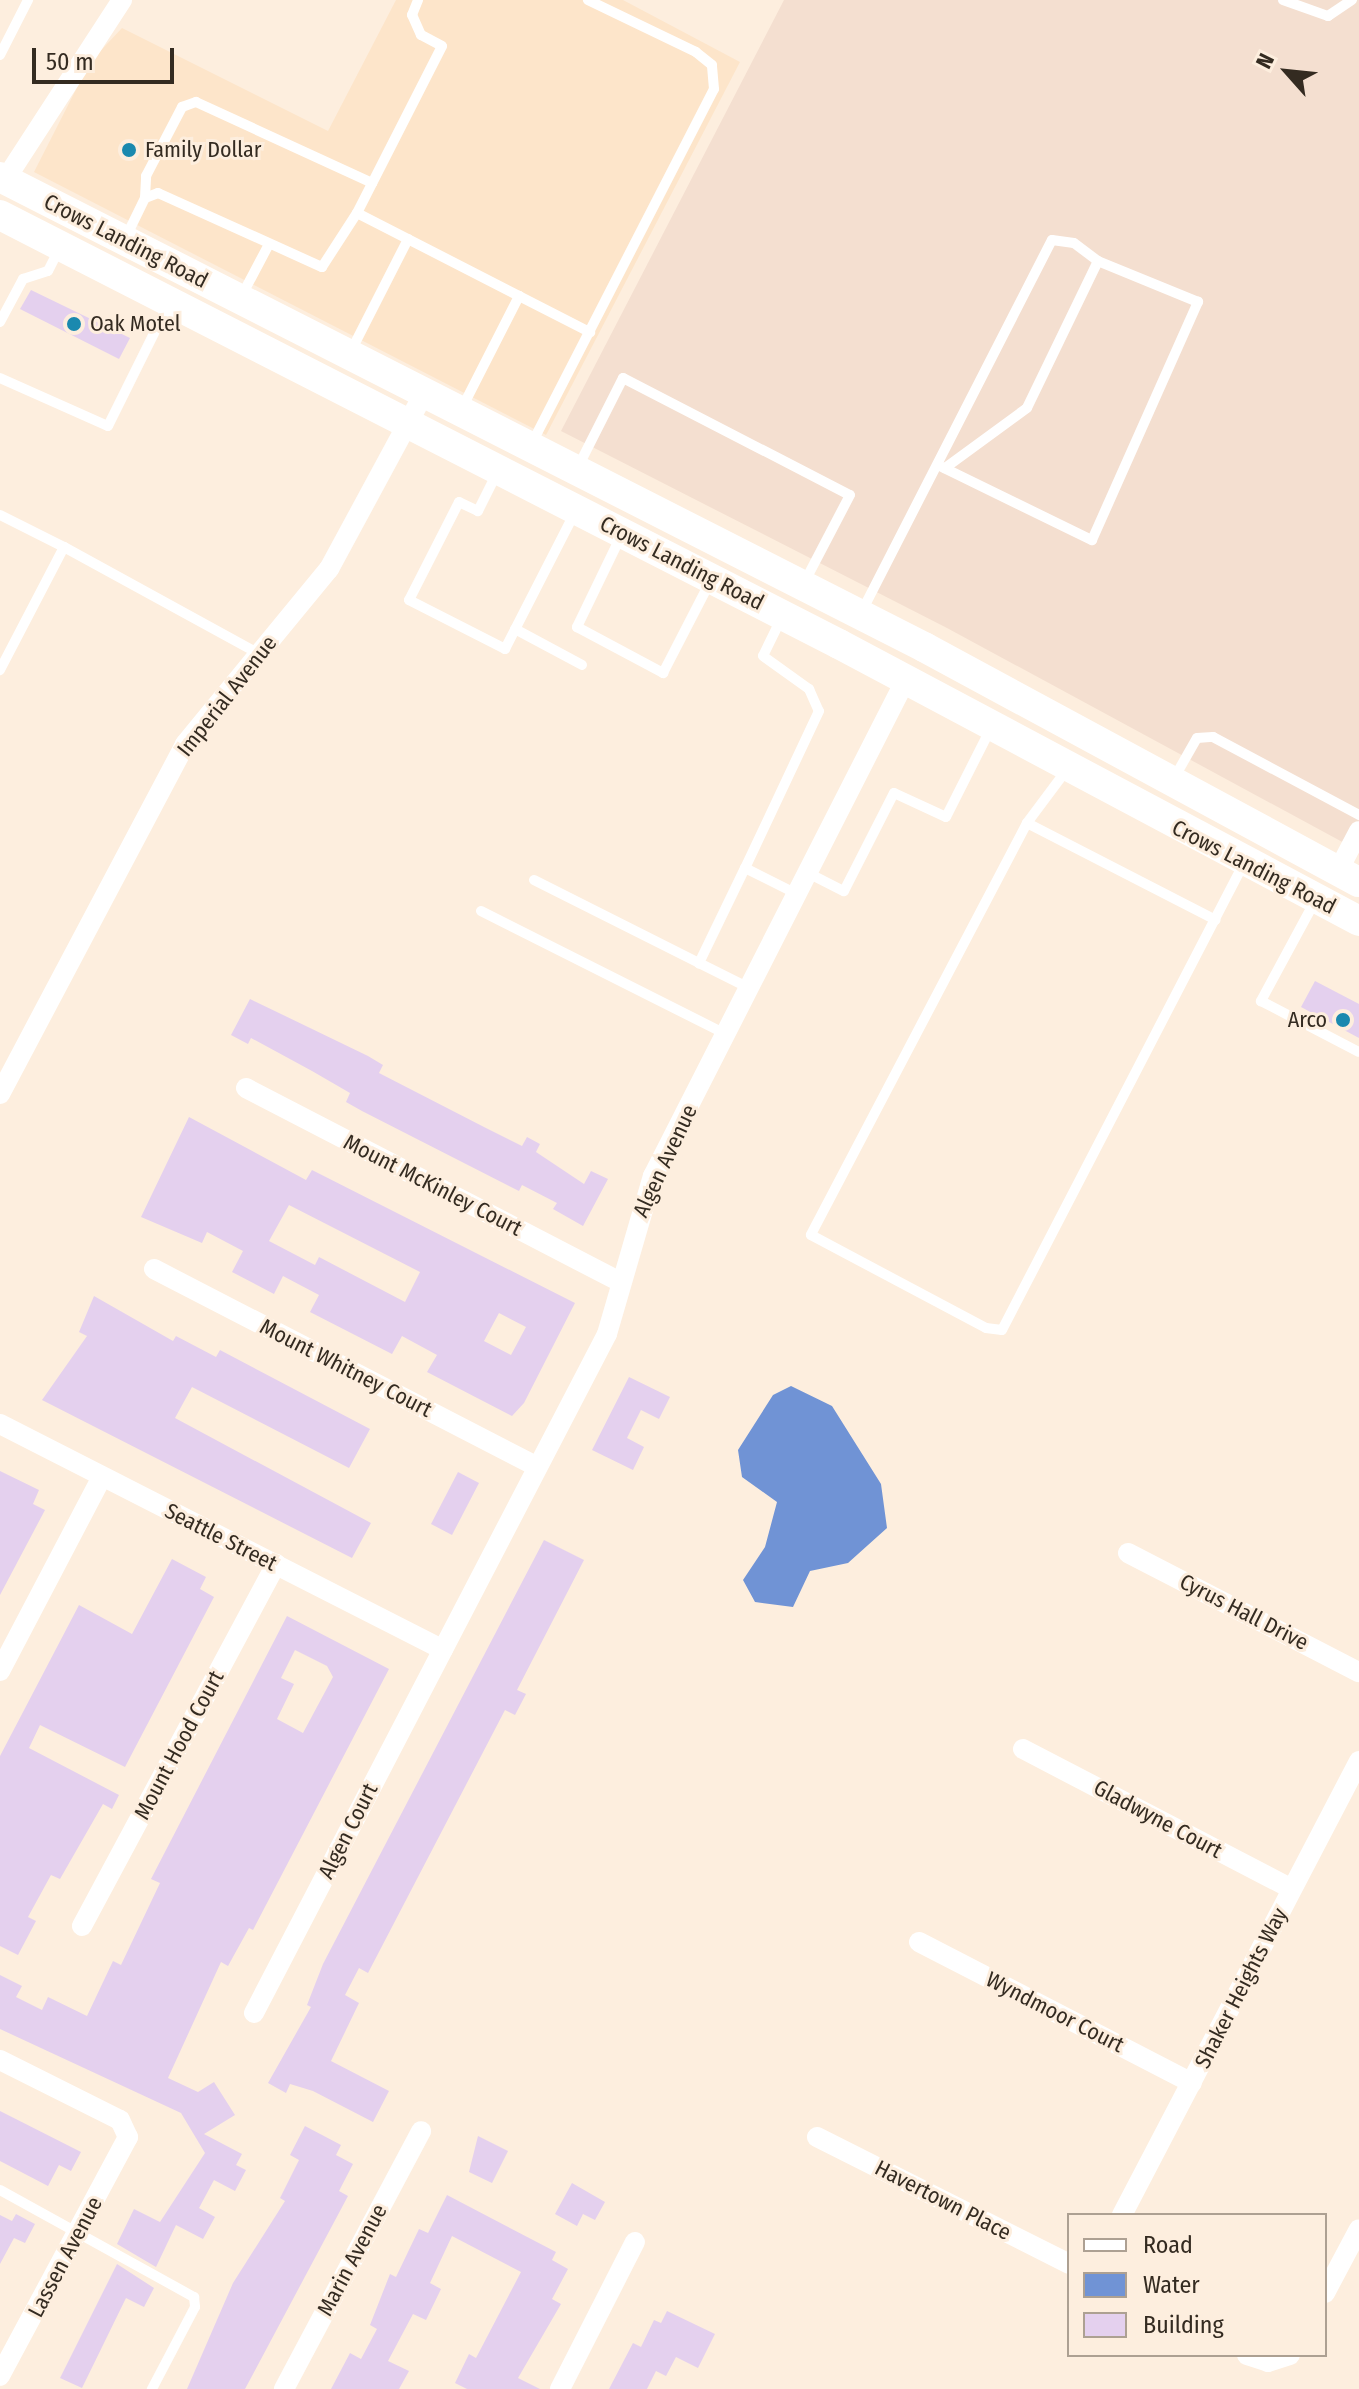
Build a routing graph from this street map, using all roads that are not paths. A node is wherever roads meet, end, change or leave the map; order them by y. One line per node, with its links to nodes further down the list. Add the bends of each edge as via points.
1 (28, 0): 7 (lane)
2 (122, 0): 8 (street)
3 (418, 0): 9 (lane, via 412,15 421,35 442,46)
4 (588, 0): 23 (lane, via 696,52 712,65 714,89)
5 (1283, 0): 6 (lane, via 1328,16)
6 (1352, 0)
7 (0, 55)
8 (2, 180): 14 (main road, Crows Landing Road)
9 (372, 183): 10 (lane, via 196,102 182,107 146,176); 11 (lane)
10 (145, 198): 14 (lane); 16 (lane, via 158,193)
11 (357, 213): 13 (lane); 16 (lane, via 322,267)
12 (4, 227): 14 (main road, via 29,211 110,244); 15 (main road, Crows Landing Road)
13 (408, 239): 18 (lane); 24 (lane)
14 (124, 240): 19 (main road, Crows Landing Road)
15 (60, 246): 20 (main road, Crows Landing Road); 22 (lane, via 48,271 23,279)
16 (268, 246): 19 (lane)
17 (1098, 261): 30 (lane, via 1027,408); 30 (lane, via 1074,243 1052,240); 30 (lane, via 1198,302 1092,540)
18 (519, 296): 23 (lane); 27 (lane)
19 (240, 299): 24 (main road, Crows Landing Road)
20 (170, 301): 21 (main road, Crows Landing Road); 25 (lane, via 108,426)
21 (200, 317): 24 (main road, via 245,323 334,361); 28 (main road, Crows Landing Road)
22 (0, 322)
23 (590, 332): 29 (lane)
24 (349, 355): 26 (main road, Crows Landing Road)
25 (0, 378)
26 (424, 393): 27 (main road, Crows Landing Road); 28 (street, Imperial Avenue)
27 (460, 412): 29 (main road, Crows Landing Road)
28 (408, 424): 31 (main road, Crows Landing Road); 43 (street, Imperial Avenue, via 329,569)
29 (530, 447): 32 (main road, Crows Landing Road)
30 (941, 466): 41 (lane)
31 (499, 469): 33 (main road, Crows Landing Road); 42 (lane, via 478,511 459,502 409,600 505,649)
32 (576, 470): 39 (main road, Crows Landing Road); 39 (lane, via 623,378 850,495)
33 (577, 509): 35 (main road, Crows Landing Road); 42 (lane)
34 (0, 515): 36 (lane)
35 (622, 532): 37 (main road, Crows Landing Road); 38 (lane, via 577,627 663,673)
36 (64, 547): 43 (lane); 45 (lane)
37 (674, 559): 38 (main road, Crows Landing Road); 41 (main road, via 709,558 831,616)
38 (712, 578): 40 (main road, Crows Landing Road)
39 (802, 586): 41 (main road, Crows Landing Road)
40 (783, 615): 46 (main road, Crows Landing Road); 55 (lane, via 763,656 809,689 819,711)
41 (860, 615): 47 (main road, Crows Landing Road)
42 (515, 629): 44 (lane)
43 (258, 653): 69 (street, Imperial Avenue, via 185,744)
44 (582, 665)
45 (0, 670)
46 (906, 679): 47 (main road, via 915,672 936,673 1009,707); 48 (main road, Crows Landing Road); 57 (street, Algen Avenue)
47 (1029, 706): 50 (main road, Crows Landing Road)
48 (993, 725): 49 (main road, Crows Landing Road); 57 (lane, via 946,817 894,793 844,891)
49 (1068, 768): 52 (lane); 54 (main road, Crows Landing Road)
50 (1170, 784): 51 (lane, via 1197,738 1213,737); 56 (main road, Crows Landing Road)
51 (1359, 815)
52 (1027, 823): 62 (lane); 62 (lane, via 811,1235 986,1328 1002,1330)
53 (1359, 831): 56 (street)
54 (1244, 863): 56 (main road, via 1267,855); 60 (main road, Crows Landing Road); 62 (lane)
55 (745, 868): 59 (lane); 64 (lane)
56 (1341, 873)
57 (810, 874): 59 (street, Algen Avenue)
58 (534, 880): 64 (lane)
59 (799, 895): 65 (street, Algen Avenue)
60 (1316, 899): 63 (main road, Crows Landing Road); 67 (lane, via 1261,1001)
61 (481, 911): 66 (lane)
62 (1216, 920)
63 (1359, 921)
64 (699, 963): 65 (lane)
65 (751, 989): 66 (street, Algen Avenue)
66 (728, 1035): 71 (street, Algen Avenue, via 653,1176)
67 (1359, 1052)
68 (246, 1088): 71 (street, Mount McKinley Court)
69 (0, 1094)
70 (154, 1269): 73 (street, Mount Whitney Court)
71 (620, 1282): 73 (street, Algen Avenue, via 607,1334)
72 (0, 1424): 74 (street, Seattle Street)
73 (537, 1467): 77 (street, Algen Avenue)
74 (102, 1477): 76 (street, Seattle Street); 78 (street)
75 (1128, 1553): 79 (street, Cyrus Hall Drive)
76 (276, 1564): 77 (street, Seattle Street); 83 (street, Mount Hood Court)
77 (443, 1650): 85 (street, Algen Court)
78 (0, 1671)
79 (1359, 1672)
80 (1023, 1749): 82 (street, Gladwyne Court)
81 (1359, 1761): 82 (street, Shaker Heights Way)
82 (1292, 1889): 87 (street, Shaker Heights Way)
83 (82, 1926)
84 (919, 1942): 87 (street, Wyndmoor Court)
85 (254, 2013)
86 (0, 2060): 93 (street, Lassen Avenue, via 120,2120 128,2137)
87 (1192, 2083): 91 (street, Shaker Heights Way)
88 (421, 2131): 99 (street, Marin Avenue)
89 (817, 2137): 95 (street, Havertown Place)
90 (0, 2190): 93 (lane)
91 (1123, 2213)
92 (1359, 2229): 96 (street)
93 (77, 2236): 97 (street, Lassen Avenue); 98 (lane, via 194,2297 195,2307)
94 (635, 2242): 100 (street)
95 (1067, 2263)
96 (1327, 2289)
97 (0, 2376)
98 (152, 2389)
99 (284, 2389)
100 (560, 2389)

